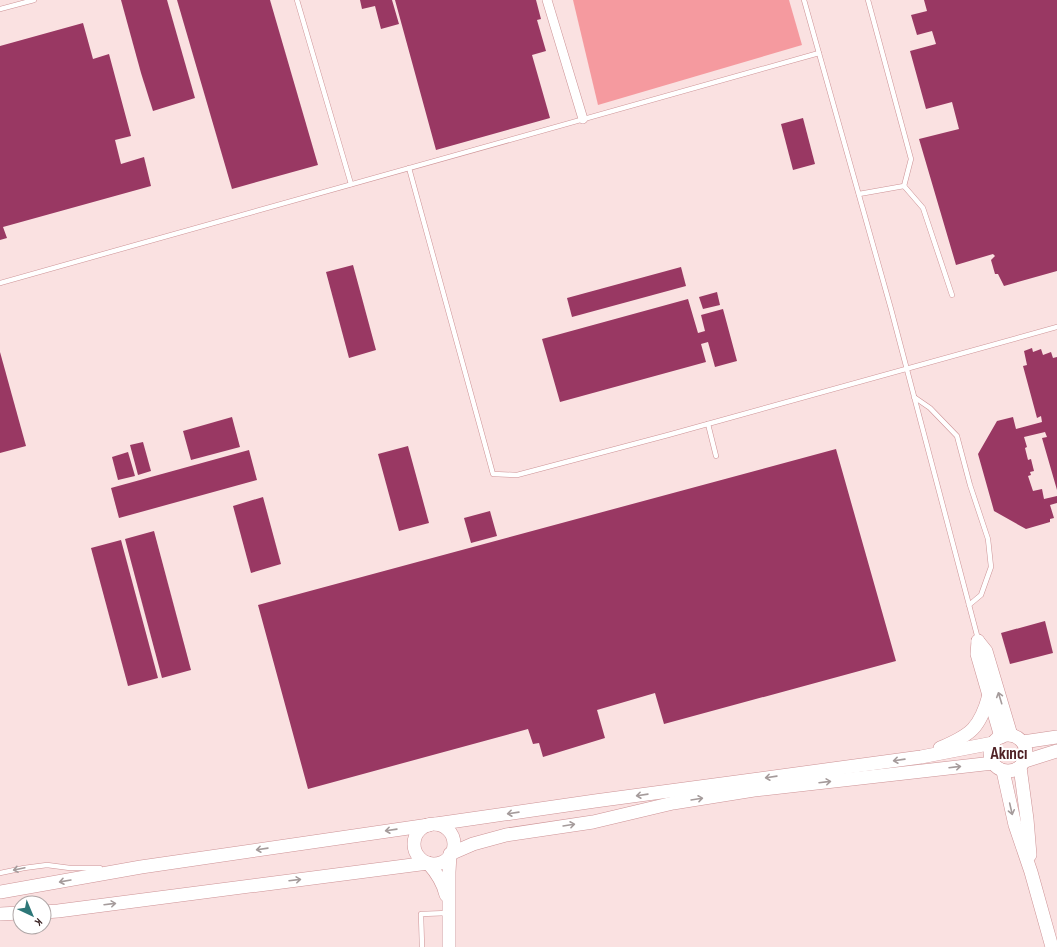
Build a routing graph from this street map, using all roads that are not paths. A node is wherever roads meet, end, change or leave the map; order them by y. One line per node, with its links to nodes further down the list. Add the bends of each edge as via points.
1 (34, 0): 6 (lane)
2 (297, 0): 10 (lane)
3 (546, 0): 8 (street)
4 (804, 0): 7 (lane)
5 (868, 0): 11 (lane, via 911,159)
6 (0, 9)
7 (819, 53): 8 (lane); 12 (lane)
8 (583, 119): 9 (lane)
9 (409, 168): 10 (lane); 18 (lane, via 493,474 517,475)
10 (351, 184): 13 (lane)
11 (904, 186): 12 (lane); 14 (lane, via 923,208)
12 (859, 194): 16 (lane)
13 (0, 283)
14 (952, 295)
15 (1057, 326): 16 (lane)
16 (906, 369): 17 (lane); 18 (lane)
17 (914, 397): 20 (lane); 20 (lane, via 930,408 957,436 988,539 991,567 981,595)
18 (708, 424): 19 (lane)
19 (716, 456)
20 (969, 605): 21 (lane)
21 (978, 641): 22 (main road, via 977,654); 24 (main road, one-way to 21, via 986,651)
22 (989, 695): 24 (main road); 27 (main road, via 982,716 975,727 957,740)
23 (1057, 737): 25 (main road)
24 (1002, 738): 25 (main road, via 1020,739); 27 (main road); 29 (main road, via 990,755)
25 (1023, 742): 28 (main road, via 1026,749)
26 (1057, 751): 28 (main road)
27 (922, 757): 30 (main road, one-way to 30)
28 (1022, 764): 29 (main road, via 1012,772); 34 (main road)
29 (998, 767): 31 (main road, one-way to 29, via 473,844 506,835 593,822 673,803 754,790); 34 (main road, one-way to 34)
30 (433, 824): 31 (main road, via 442,826 452,835 453,848); 32 (main road, via 418,831 414,843 417,856); 33 (main road, one-way to 33)
31 (450, 854): 32 (main road, via 441,863); 37 (main road)
32 (428, 863): 37 (main road, via 444,888); 38 (main road, one-way to 32)
33 (141, 867): 35 (lane, one-way to 35, via 93,869 47,865); 36 (main road, one-way to 36)
34 (1031, 872): 43 (main road)
35 (0, 873)
36 (0, 892)
37 (448, 909): 41 (lane, via 421,914); 42 (main road)
38 (52, 911)
39 (12, 913): 40 (main road)
40 (0, 914)
41 (422, 947)
42 (449, 947)
43 (1052, 947)

